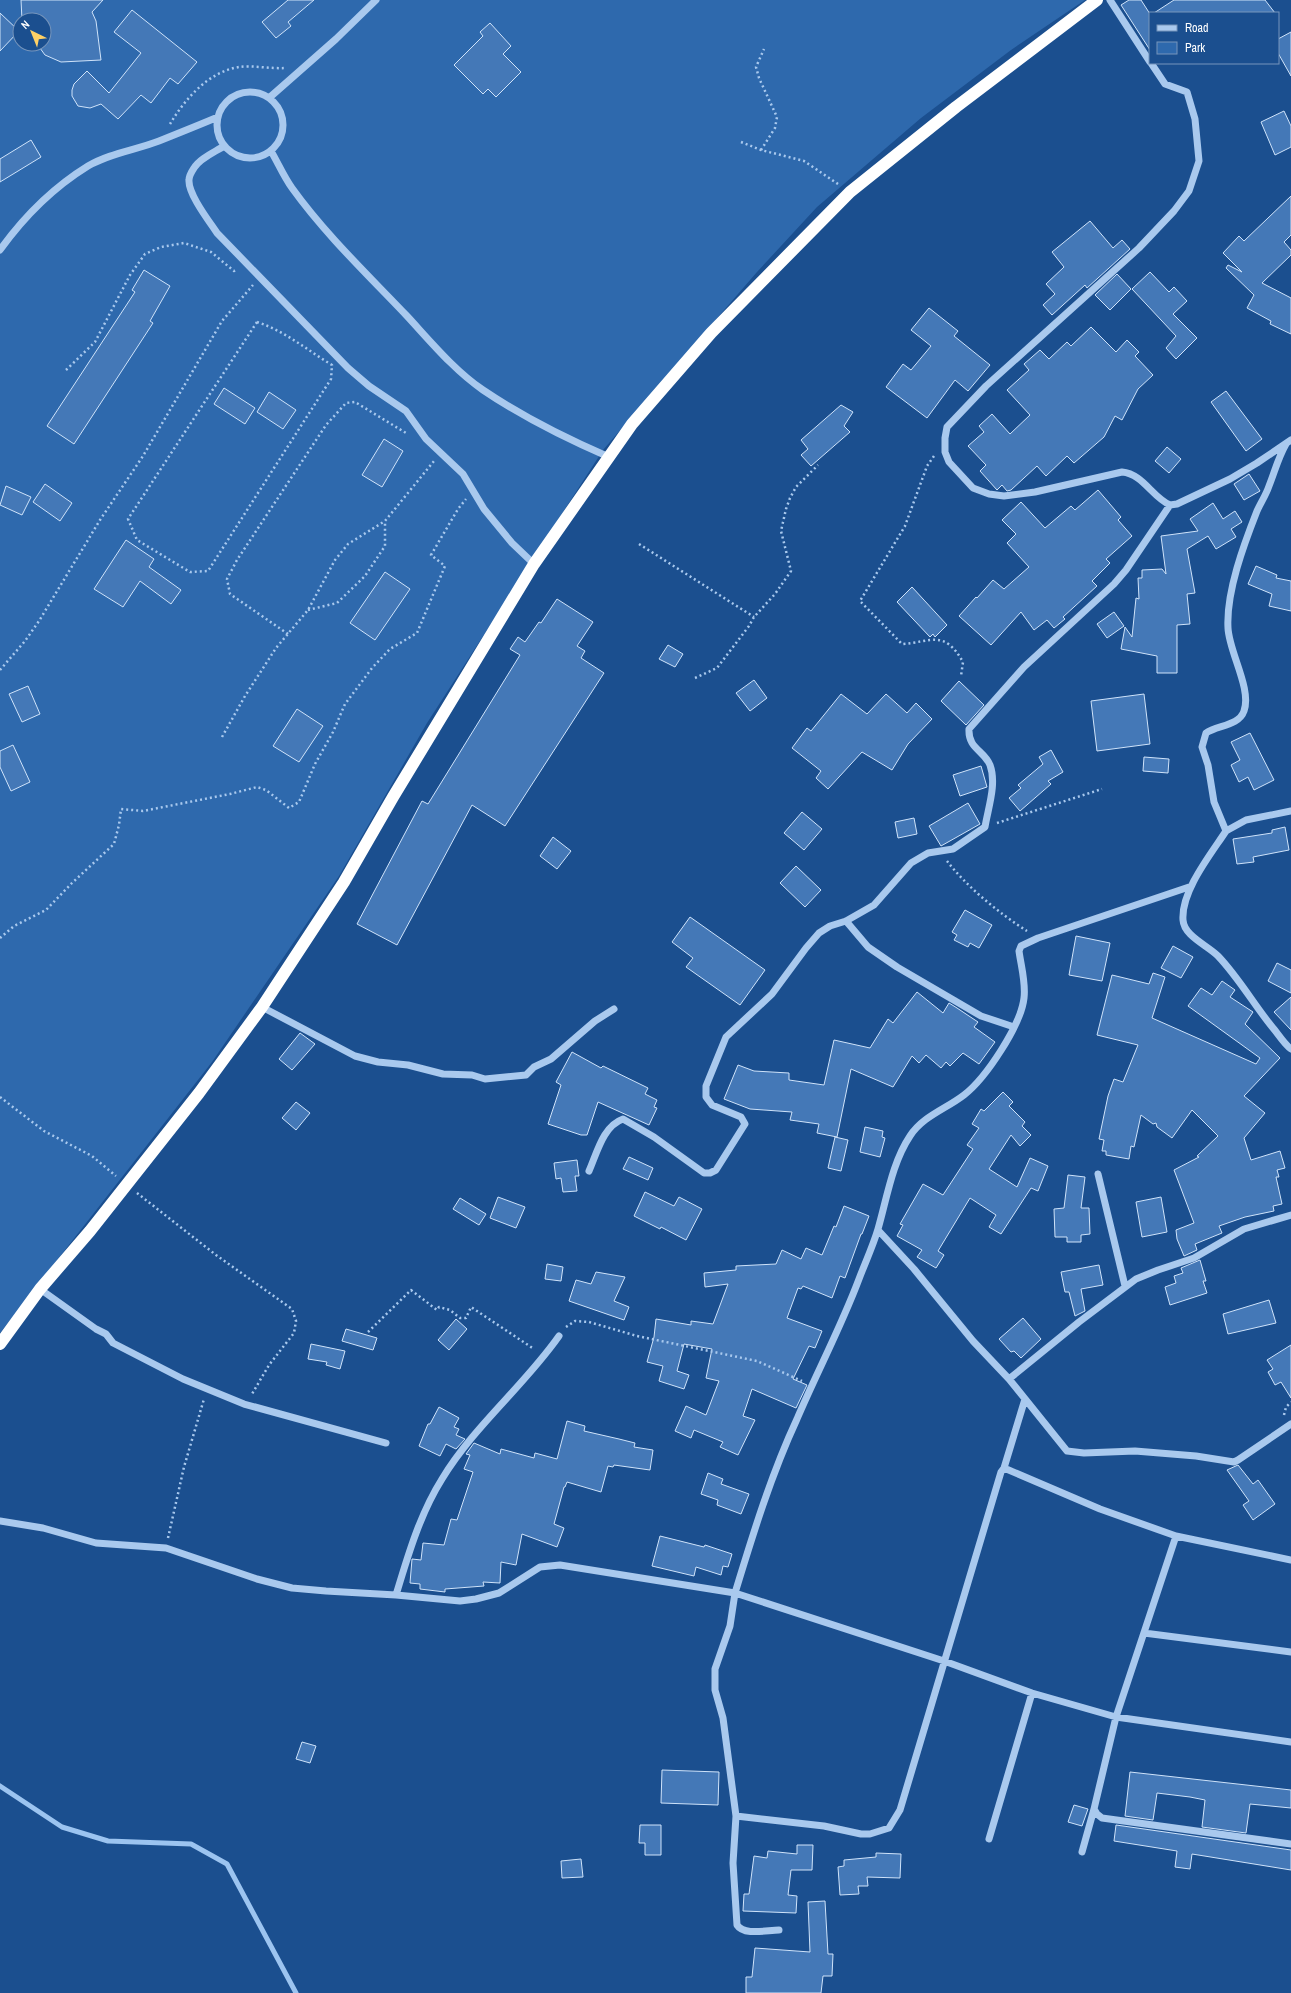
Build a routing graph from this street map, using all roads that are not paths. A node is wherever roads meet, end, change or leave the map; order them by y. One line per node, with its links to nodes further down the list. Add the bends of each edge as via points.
1 (376, 0): 6 (street)
2 (1097, 0): 12 (highway, via 956,107 850,192 711,333 632,424)
3 (1110, 0): 4 (street)
4 (1149, 60)
5 (1151, 64): 13 (street, via 1165,84 1188,92 1199,161 1189,191 1139,248 986,386 947,427 945,452 949,462 973,488 989,494 1004,496 1035,492 1122,472 1135,476 1159,499)
6 (269, 98): 7 (street, via 259,93 239,94 223,107); 9 (street, via 276,105 284,124 280,139)
7 (218, 117): 8 (street, via 219,137); 10 (street, via 89,166 41,203)
8 (224, 146): 9 (street, via 241,157 262,156); 14 (street, via 194,168 189,179 190,188 217,233 348,368 406,412 426,439 463,474 484,509 512,543)
9 (271, 151): 12 (street, via 291,187 308,209 460,372 482,390 520,414)
10 (0, 250)
11 (1290, 440): 13 (street, via 1230,479); 16 (street, via 1278,458 1232,584 1227,627 1245,691 1244,713 1238,720 1210,730 1203,739 1202,747 1208,765 1214,802)
12 (609, 457): 14 (highway)
13 (1170, 505): 18 (street, via 1114,584 1024,667 970,729 971,742 990,764 993,780 985,827 953,849 928,853 911,863 874,905)
14 (534, 564): 19 (highway, via 392,797 344,882)
15 (1291, 811): 16 (street, via 1246,820)
16 (1226, 830): 17 (street)
17 (1189, 887): 21 (street, via 1021,946 1019,951 1024,996 1022,1013); 22 (street, via 1183,924 1189,933 1217,955 1232,972)
18 (846, 920): 21 (street, via 868,947 897,967 981,1016); 23 (street, via 819,933 772,994 726,1037 706,1086 706,1097 712,1105 741,1117 745,1124 716,1170 704,1173 654,1137 623,1119 615,1122 609,1129)
19 (262, 1007): 20 (street, via 354,1056 443,1074 472,1075 485,1079 526,1075 534,1067 551,1059 595,1021); 28 (highway, via 199,1094)
20 (614, 1009)
21 (1014, 1027): 26 (street, via 976,1084 964,1095 924,1121 910,1135 891,1181)
22 (1291, 1049)
23 (589, 1171)
24 (1098, 1174): 27 (street)
25 (1291, 1215): 27 (street, via 1244,1229 1194,1258 1158,1270)
26 (878, 1230): 31 (street, via 973,1341); 40 (street, via 762,1504)
27 (1125, 1286): 31 (street)
28 (40, 1289): 30 (highway); 34 (street, via 106,1334 113,1343 206,1389 244,1404)
29 (559, 1336): 41 (street, via 546,1355 514,1389 442,1478 415,1536)
30 (0, 1344)
31 (1010, 1379): 32 (street)
32 (1025, 1399): 33 (street, via 1067,1451 1196,1456 1234,1462); 35 (street)
33 (1291, 1424)
34 (386, 1443)
35 (1004, 1468): 37 (street, via 1100,1509); 44 (street)
36 (0, 1521): 41 (street, via 43,1528 96,1543 166,1548 217,1567 292,1588)
37 (1176, 1536): 39 (street); 42 (street)
38 (1291, 1553): 39 (street)
39 (1288, 1560)
40 (735, 1593): 41 (street, via 560,1565 540,1567 509,1588 476,1599 460,1601); 44 (street); 49 (street, via 730,1626 715,1668 715,1690 724,1718)
41 (396, 1595)
42 (1144, 1633): 43 (street); 46 (street)
43 (1291, 1652)
44 (944, 1661): 45 (street); 49 (street, via 900,1810 889,1828 861,1834 824,1826)
45 (1032, 1693): 46 (street); 50 (street)
46 (1116, 1718): 47 (street); 48 (street)
47 (1291, 1742)
48 (1094, 1809): 51 (street, via 1102,1818); 52 (street)
49 (736, 1816): 53 (street, via 732,1863 737,1925 746,1932)
50 (989, 1839)
51 (1291, 1844)
52 (1082, 1852)
53 (779, 1930)

